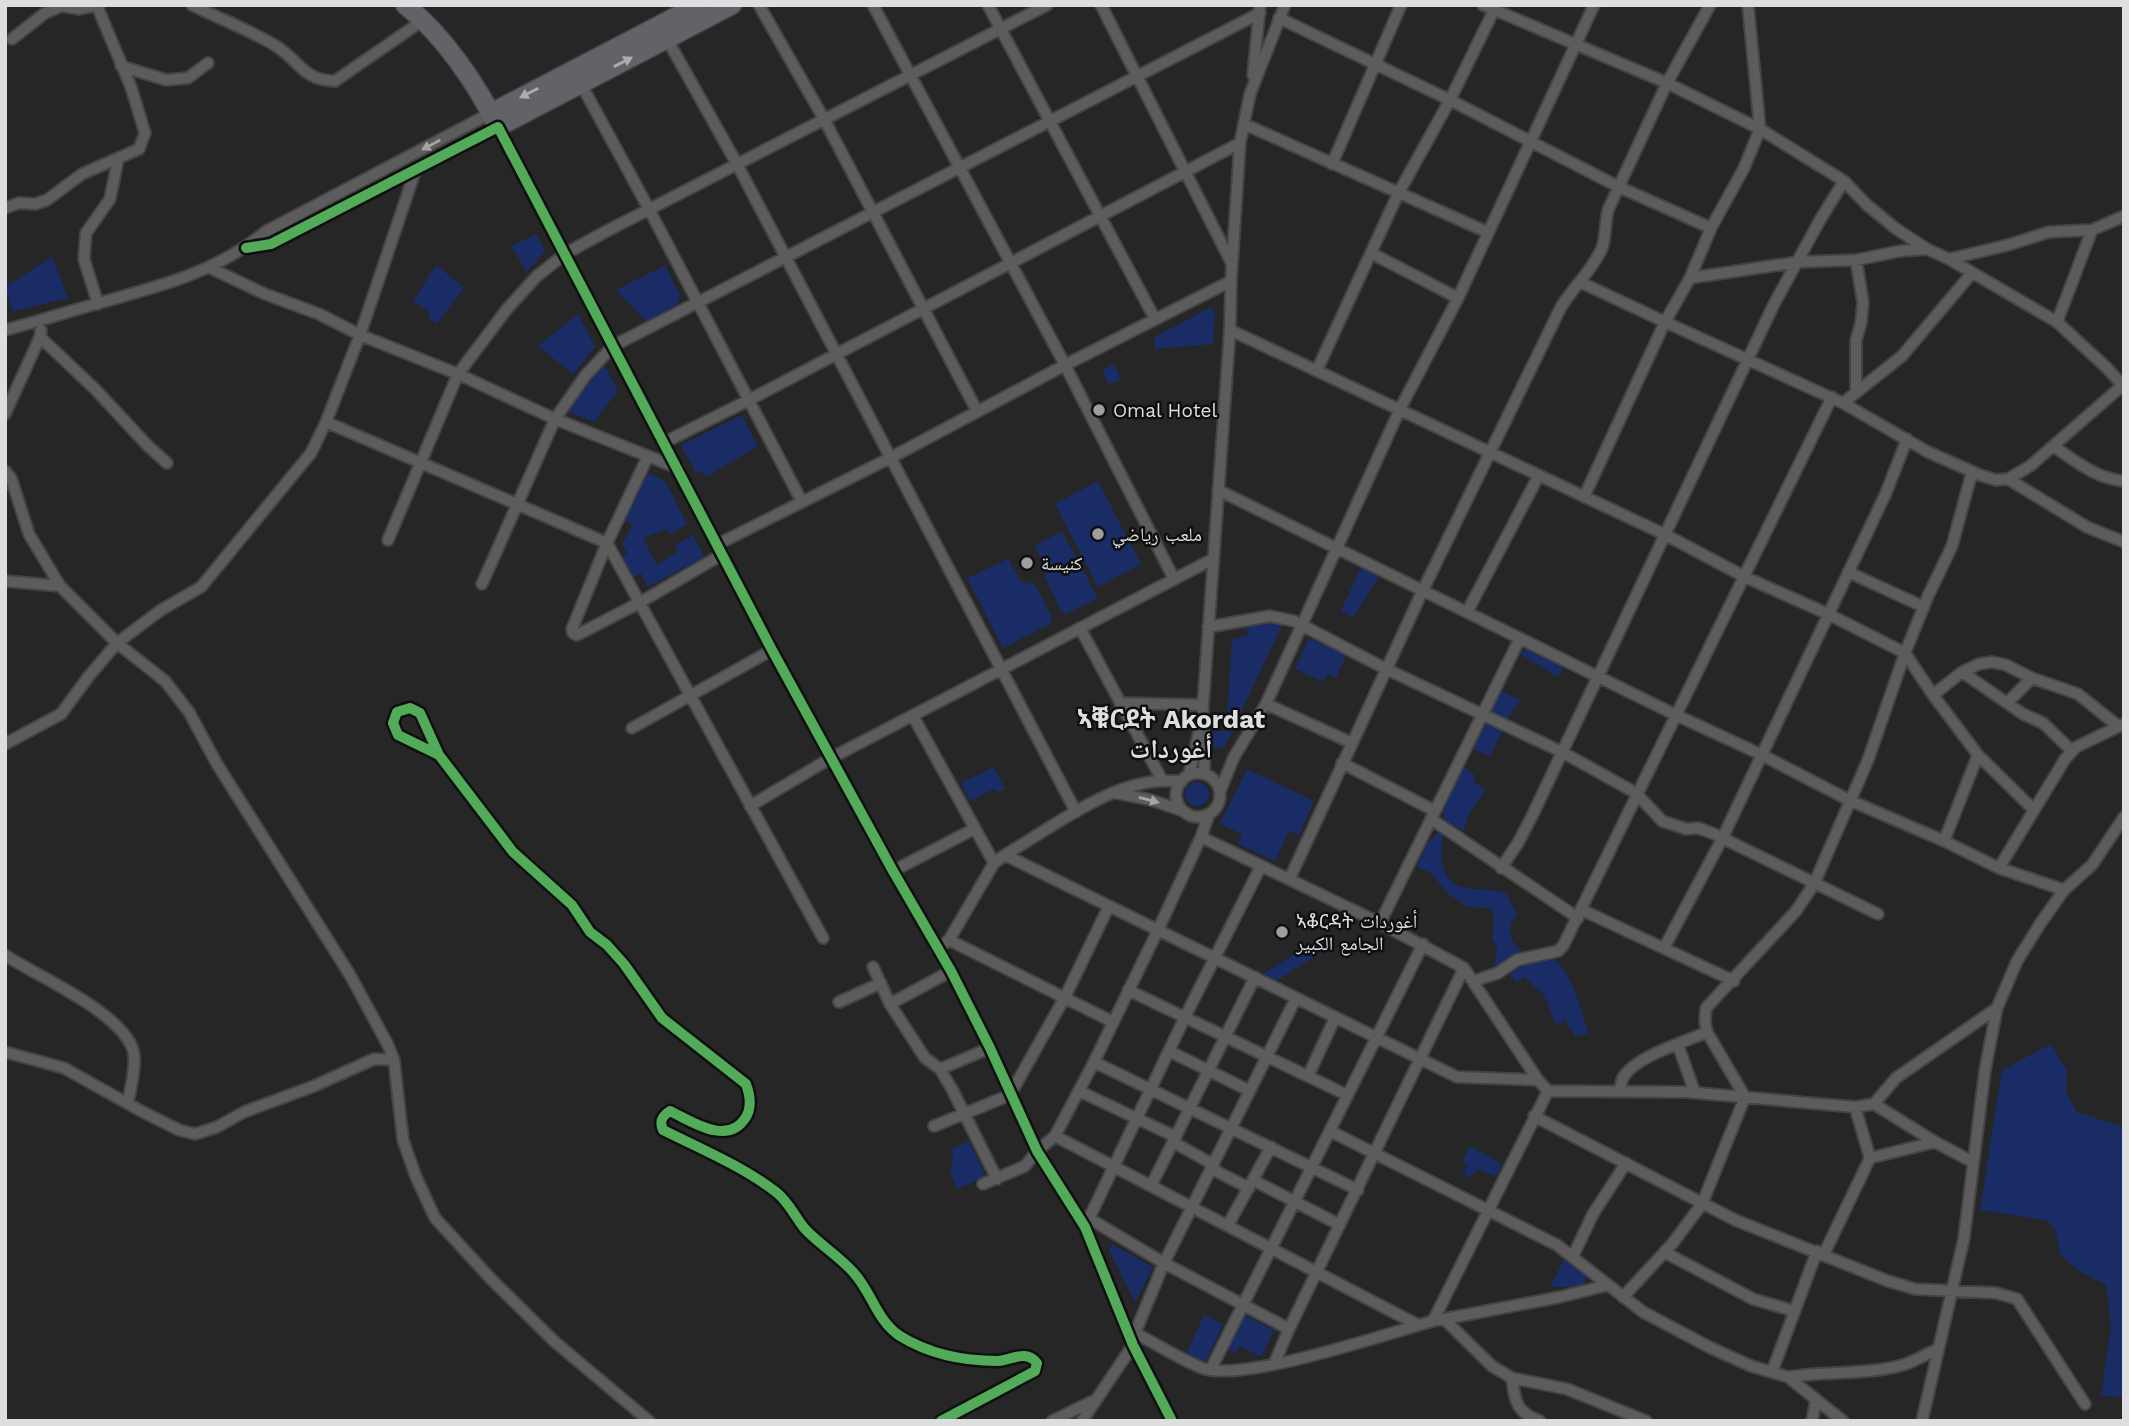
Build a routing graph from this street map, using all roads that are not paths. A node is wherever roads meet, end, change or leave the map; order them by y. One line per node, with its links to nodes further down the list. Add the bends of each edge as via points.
1 (192, 5): 20 (street, via 275,46 308,76 335,82)
2 (405, 5): 20 (main road)
3 (698, 5): 34 (main road, one-way to 34)
4 (732, 5): 23 (main road)
5 (759, 5): 35 (street)
6 (873, 5): 28 (street)
7 (988, 5): 21 (street)
8 (1047, 5): 21 (street)
9 (1101, 5): 29 (street)
10 (1285, 5): 19 (street)
11 (1401, 5): 27 (street)
12 (1594, 5): 24 (street)
13 (1710, 5): 30 (street)
14 (1748, 5): 38 (street)
15 (62, 6): 16 (street); 22 (street, via 45,13)
16 (98, 6): 26 (street)
17 (1488, 8): 24 (street); 33 (street)
18 (1260, 9): 29 (street); 32 (street)
19 (1279, 18): 27 (street); 32 (street)
20 (422, 21): 34 (main road, via 463,68)
21 (1001, 29): 28 (street); 36 (street)
22 (12, 39)
23 (667, 39): 31 (main road, one-way to 23); 42 (street)
24 (1575, 45): 30 (street); 40 (street)
25 (208, 63): 26 (street, via 188,78 166,80)
26 (121, 66): 41 (street, via 145,133 139,149)
27 (1376, 66): 33 (street); 43 (street)
28 (912, 74): 35 (street); 44 (street)
29 (1138, 77): 36 (street); 46 (street)
30 (1667, 83): 38 (street); 48 (street)
31 (581, 84): 34 (main road); 51 (street)
32 (1250, 94): 37 (street)
33 (1450, 100): 40 (street); 49 (street)
34 (494, 120): 45 (street); 58 (street, one-way to 58, via 265,232); 61 (street)
35 (824, 120): 42 (street); 52 (street)
36 (1050, 122): 44 (street); 54 (street)
37 (1244, 124): 39 (street); 43 (street)
38 (1760, 129): 47 (street); 55 (street)
39 (1240, 143): 46 (street); 67 (street)
40 (1531, 143): 48 (street); 57 (street)
41 (118, 160): 50 (street, via 82,174 47,200); 74 (street, via 110,199 86,233 84,259)
42 (737, 164): 51 (street); 62 (street)
43 (1332, 164): 49 (street)
44 (961, 168): 52 (street); 66 (street)
45 (416, 169): 58 (street, via 271,244); 83 (street)
46 (1187, 172): 54 (street); 67 (street)
47 (1844, 181): 59 (street, via 1895,228); 65 (street)
48 (1619, 187): 55 (street); 72 (street, via 1608,210 1602,246)
49 (1398, 194): 57 (street); 60 (street)
50 (5, 208)
51 (649, 209): 61 (street); 75 (street)
52 (873, 214): 62 (street); 76 (street)
53 (2124, 216): 56 (street)
54 (1099, 218): 66 (street); 77 (street)
55 (1711, 228): 70 (street)
56 (2092, 230): 63 (street, via 2049,232); 79 (street)
57 (1487, 232): 73 (street)
58 (246, 248): 68 (street)
59 (1927, 249): 63 (street); 64 (street)
60 (1371, 253): 73 (street); 89 (street)
61 (565, 254): 85 (street); 90 (street, via 507,309)
62 (787, 258): 75 (street); 86 (street)
63 (1949, 259): 69 (street)
64 (1856, 260): 65 (street); 92 (street, via 1863,302 1856,340)
65 (1798, 262): 70 (street); 87 (street)
66 (1012, 263): 76 (street); 88 (street)
67 (1232, 265): 71 (street)
68 (211, 268): 74 (street); 83 (street)
69 (1972, 273): 79 (street); 92 (street, via 1902,356)
70 (1690, 278): 80 (street)
71 (1231, 281): 77 (street); 82 (street)
72 (1580, 282): 80 (street); 104 (street, via 1561,307)
73 (1458, 298): 96 (street)
74 (98, 304): 78 (street)
75 (697, 304): 85 (street); 94 (street)
76 (924, 309): 86 (street); 97 (street)
77 (1155, 319): 88 (street)
78 (41, 321): 81 (street); 84 (street)
79 (2057, 322): 91 (street)
80 (1664, 323): 87 (street); 116 (street)
81 (5, 330)
82 (1230, 330): 89 (street); 115 (street)
83 (360, 335): 90 (street); 100 (street)
84 (40, 337): 98 (street); 108 (street)
85 (613, 346): 99 (street); 102 (street)
86 (837, 354): 94 (street); 106 (street)
87 (1748, 360): 93 (street); 119 (street)
88 (1065, 365): 97 (street); 128 (street)
89 (1317, 369): 96 (street)
90 (458, 374): 99 (street); 107 (street)
91 (2123, 386): 103 (street)
92 (1856, 391): 95 (street)
93 (1832, 397): 95 (street); 127 (street)
94 (749, 400): 102 (street); 117 (street)
95 (1843, 403): 101 (street)
96 (1400, 409): 104 (street); 123 (street)
97 (977, 411): 106 (street)
98 (5, 414)
99 (555, 419): 105 (street); 118 (street)
100 (326, 422): 107 (street); 141 (street, via 311,453 207,581)
101 (1907, 439): 111 (street); 126 (street)
102 (665, 442): 109 (street)
103 (2053, 446): 113 (street); 114 (street, via 2093,474)
104 (1490, 452): 112 (street); 132 (street)
105 (648, 456): 109 (street); 122 (street)
106 (892, 457): 117 (street); 144 (street)
107 (421, 461): 118 (street); 120 (street)
108 (167, 463)
109 (678, 468): 124 (street)
110 (5, 471): 131 (street, via 29,534)
111 (1972, 472): 113 (street); 134 (street, via 1952,546)
112 (1539, 475): 116 (street); 135 (street)
113 (2007, 479): 121 (street, via 2087,527)
114 (2124, 481)
115 (1218, 490): 123 (street); 125 (street)
116 (1584, 496): 119 (street)
117 (802, 502): 124 (street)
118 (515, 505): 122 (street); 130 (street)
119 (1666, 535): 127 (street); 147 (street)
120 (388, 540)
121 (2124, 541)
122 (607, 543): 133 (street); 133 (street, via 573,633)
123 (1338, 548): 132 (street); 137 (street)
124 (721, 549): 133 (street); 142 (street)
125 (1213, 559): 128 (street); 138 (street)
126 (1848, 572): 134 (street); 136 (street)
127 (1745, 577): 136 (street); 156 (street)
128 (1174, 579): 139 (street)
129 (5, 581): 131 (street)
130 (482, 584)
131 (60, 586): 141 (street)
132 (1423, 590): 135 (street); 145 (street)
133 (639, 603): 150 (street)
134 (1924, 607): 143 (street)
135 (1467, 612): 140 (street)
136 (1828, 614): 143 (street); 167 (street)
137 (1302, 626): 138 (street, via 1270,616); 145 (street); 153 (street)
138 (1208, 627): 154 (street)
139 (1080, 628): 144 (street); 151 (street)
140 (1520, 638): 147 (street); 155 (street)
141 (117, 643): 162 (street, via 61,714); 234 (street, via 165,681 189,712 216,764 350,975)
142 (772, 650): 150 (street); 169 (street)
143 (1906, 653): 149 (street); 177 (street)
144 (1001, 669): 157 (street); 181 (street)
145 (1386, 669): 155 (street); 161 (street)
146 (1962, 672): 148 (street, via 1992,662); 149 (street); 152 (street)
147 (1598, 677): 156 (street); 164 (street)
148 (2032, 678): 152 (street); 159 (street, via 2078,694)
149 (1933, 695): 165 (street)
150 (691, 696): 160 (street); 178 (street)
151 (1121, 703): 154 (street); 173 (street)
152 (2007, 703): 163 (street, via 2043,723)
153 (1266, 704): 161 (street); 168 (street)
154 (1203, 705): 158 (street)
155 (1481, 714): 164 (street); 183 (street)
156 (1676, 715): 167 (street); 176 (street)
157 (913, 716): 169 (street); 185 (street)
158 (1202, 719): 171 (street); 172 (street)
159 (2121, 725): 163 (street)
160 (632, 728)
161 (1352, 743): 170 (street)
162 (5, 744)
163 (2072, 751): 179 (street)
164 (1562, 752): 176 (street); 192 (street)
165 (1978, 754): 179 (street); 188 (street)
166 (439, 755): 166 (street, via 398,735 393,723 397,712 410,708 420,713); 309 (street, via 513,852 572,905 590,932 624,964 662,1018 746,1084 750,1095 747,1116 732,1130 691,1125 670,1111 662,1118 663,1130 777,1193 804,1227 858,1276 886,1325 900,1335 948,1356 997,1361 1023,1355 1037,1363 1035,1371)
167 (1762, 755): 177 (street); 187 (street)
168 (1234, 757): 171 (street); 174 (street)
169 (831, 758): 178 (street); 194 (street)
170 (1342, 763): 183 (street); 195 (street)
171 (1207, 775): 172 (street); 174 (street)
172 (1185, 778): 173 (street); 180 (street, via 1176,792)
173 (1162, 780): 175 (street)
174 (1220, 791): 182 (street, via 1218,804)
175 (1114, 792): 180 (street, one-way to 180); 181 (street)
176 (1636, 793): 187 (street, via 1662,821 1698,828); 199 (street)
177 (1849, 800): 188 (street); 196 (street)
178 (750, 806): 203 (street)
179 (2033, 809): 193 (street)
180 (1183, 811): 182 (street, via 1195,817)
181 (1076, 812): 189 (street)
182 (1209, 814): 186 (street)
183 (1433, 815): 192 (street); 201 (street)
184 (2124, 817): 197 (street, via 2092,865)
185 (974, 829): 190 (street); 194 (street)
186 (1201, 837): 191 (street); 202 (street)
187 (1722, 839): 196 (street); 206 (street)
188 (1944, 841): 193 (street)
189 (1005, 855): 190 (street); 198 (street)
190 (994, 863): 204 (street)
191 (1261, 866): 195 (street); 209 (street)
192 (1501, 868): 199 (street)
193 (1999, 868): 197 (street)
194 (893, 871): 207 (street)
195 (1290, 878): 201 (street)
196 (1814, 884): 200 (street); 215 (street)
197 (2064, 890): 222 (street, via 2017,961)
198 (1109, 906): 202 (street); 218 (street)
199 (1580, 914): 206 (street); 214 (street, via 1558,951 1517,960)
200 (1878, 914)
201 (1380, 923): 205 (street)
202 (1158, 930): 209 (street); 217 (street)
203 (823, 937)
204 (949, 940): 207 (street); 218 (street)
205 (1423, 944): 211 (street); 228 (street)
206 (1664, 948): 215 (street)
207 (937, 949): 212 (street)
208 (5, 955): 250 (street, via 77,995 128,1037 134,1055)
209 (1214, 958): 213 (street); 223 (street)
210 (873, 967): 216 (street)
211 (1464, 968): 214 (street); 235 (street)
212 (951, 971): 221 (street); 230 (street)
213 (1255, 977): 219 (street); 227 (street)
214 (1474, 981): 240 (street)
215 (1734, 981): 226 (street, via 1706,1008)
216 (881, 983): 220 (street); 221 (street)
217 (1128, 990): 223 (street); 225 (street)
218 (1065, 997): 225 (street); 247 (street)
219 (1296, 998): 224 (street); 233 (street)
220 (839, 1002)
221 (890, 1004): 237 (street, via 925,1058)
222 (1997, 1008): 251 (street, via 1896,1078); 267 (street)
223 (1185, 1017): 227 (street); 231 (street)
224 (1335, 1018): 228 (street); 239 (street)
225 (1113, 1022): 236 (street)
226 (1707, 1032): 229 (street); 249 (street)
227 (1225, 1036): 233 (street); 238 (street)
228 (1376, 1038): 235 (street); 248 (street)
229 (1678, 1045): 245 (street, via 1626,1072); 246 (street)
230 (990, 1048): 237 (street); 247 (street)
231 (1169, 1051): 238 (street); 241 (street)
232 (5, 1052): 250 (street, via 64,1068)
233 (1267, 1056): 239 (street); 243 (street)
234 (394, 1060): 250 (street, via 374,1059 195,1134); 308 (street, via 403,1140 435,1218 555,1342)
235 (1420, 1060): 240 (street, via 1457,1077); 265 (street)
236 (1094, 1062): 241 (street); 242 (street)
237 (940, 1069): 254 (street)
238 (1208, 1070): 243 (street); 253 (street)
239 (1308, 1076): 248 (street)
240 (1538, 1080): 244 (street)
241 (1151, 1088): 253 (street); 256 (street)
242 (1079, 1091): 256 (street); 260 (street)
243 (1250, 1091): 258 (street)
244 (1548, 1091): 245 (street); 255 (street)
245 (1620, 1091): 246 (street)
246 (1695, 1093): 249 (street)
247 (1010, 1095): 254 (street); 264 (street)
248 (1347, 1095): 259 (street)
249 (1745, 1097): 252 (street); 278 (street)
250 (128, 1103)
251 (1874, 1104): 252 (street); 262 (street)
252 (1855, 1107): 266 (street)
253 (1190, 1108): 258 (street); 261 (street)
254 (964, 1114): 257 (street); 272 (street)
255 (1534, 1116): 268 (street); 280 (street)
256 (1137, 1119): 261 (street); 269 (street)
257 (934, 1126)
258 (1232, 1128): 263 (street); 270 (street)
259 (1330, 1131): 265 (street); 271 (street)
260 (1055, 1136): 264 (street); 269 (street)
261 (1175, 1139): 270 (street); 275 (street)
262 (1935, 1142): 266 (street); 267 (street)
263 (1271, 1147): 271 (street); 274 (street)
264 (1037, 1151): 272 (street, via 1024,1167); 281 (street)
265 (1376, 1153): 276 (street); 280 (street)
266 (1870, 1157): 286 (street)
267 (1973, 1162): 291 (street)
268 (1626, 1163): 278 (street); 287 (street)
269 (1114, 1165): 275 (street); 281 (street)
270 (1213, 1167): 274 (street); 279 (street)
271 (1312, 1167): 276 (street); 277 (street)
272 (997, 1179): 273 (street)
273 (983, 1184)
274 (1251, 1184): 277 (street); 282 (street)
275 (1152, 1185): 279 (street)
276 (1358, 1190): 283 (street)
277 (1295, 1201): 283 (street); 284 (street)
278 (1702, 1204): 285 (street); 286 (street)
279 (1193, 1206): 282 (street); 288 (street)
280 (1488, 1209): 287 (street); 295 (street)
281 (1088, 1223): 288 (street); 298 (street)
282 (1228, 1225): 284 (street)
283 (1340, 1225): 289 (street)
284 (1271, 1248): 289 (street); 293 (street)
285 (1664, 1252): 292 (street); 294 (street, via 1753,1299)
286 (1820, 1253): 291 (street, via 1915,1289); 294 (street)
287 (1573, 1256): 290 (street)
288 (1164, 1264): 293 (street); 298 (street)
289 (1317, 1272): 296 (street); 297 (street)
290 (1608, 1285): 292 (street); 295 (street)
291 (1952, 1292): 299 (street); 307 (street, via 1996,1293 2017,1299)
292 (1623, 1297): 302 (street, via 1711,1348)
293 (1243, 1305): 297 (street); 301 (street)
294 (1794, 1311): 302 (street)
295 (1438, 1320): 296 (street); 304 (street)
296 (1418, 1325): 300 (street)
297 (1289, 1329): 300 (street)
298 (1133, 1337): 301 (street); 306 (street); 312 (street)
299 (1938, 1349): 303 (street, via 1902,1365); 317 (street)
300 (1274, 1364): 301 (street)
301 (1211, 1369)
302 (1772, 1372): 303 (street)
303 (1788, 1377): 305 (street)
304 (1512, 1378): 313 (street, via 1519,1409); 314 (street, via 1567,1389)
305 (1816, 1399): 315 (street); 316 (street)
306 (1093, 1401): 310 (street); 311 (street)
307 (2085, 1404)
308 (649, 1421)
309 (941, 1421)
310 (1052, 1421)
311 (1082, 1421)
312 (1172, 1421)
313 (1540, 1421)
314 (1646, 1421)
315 (1812, 1421)
316 (1843, 1421)
317 (1922, 1421)

